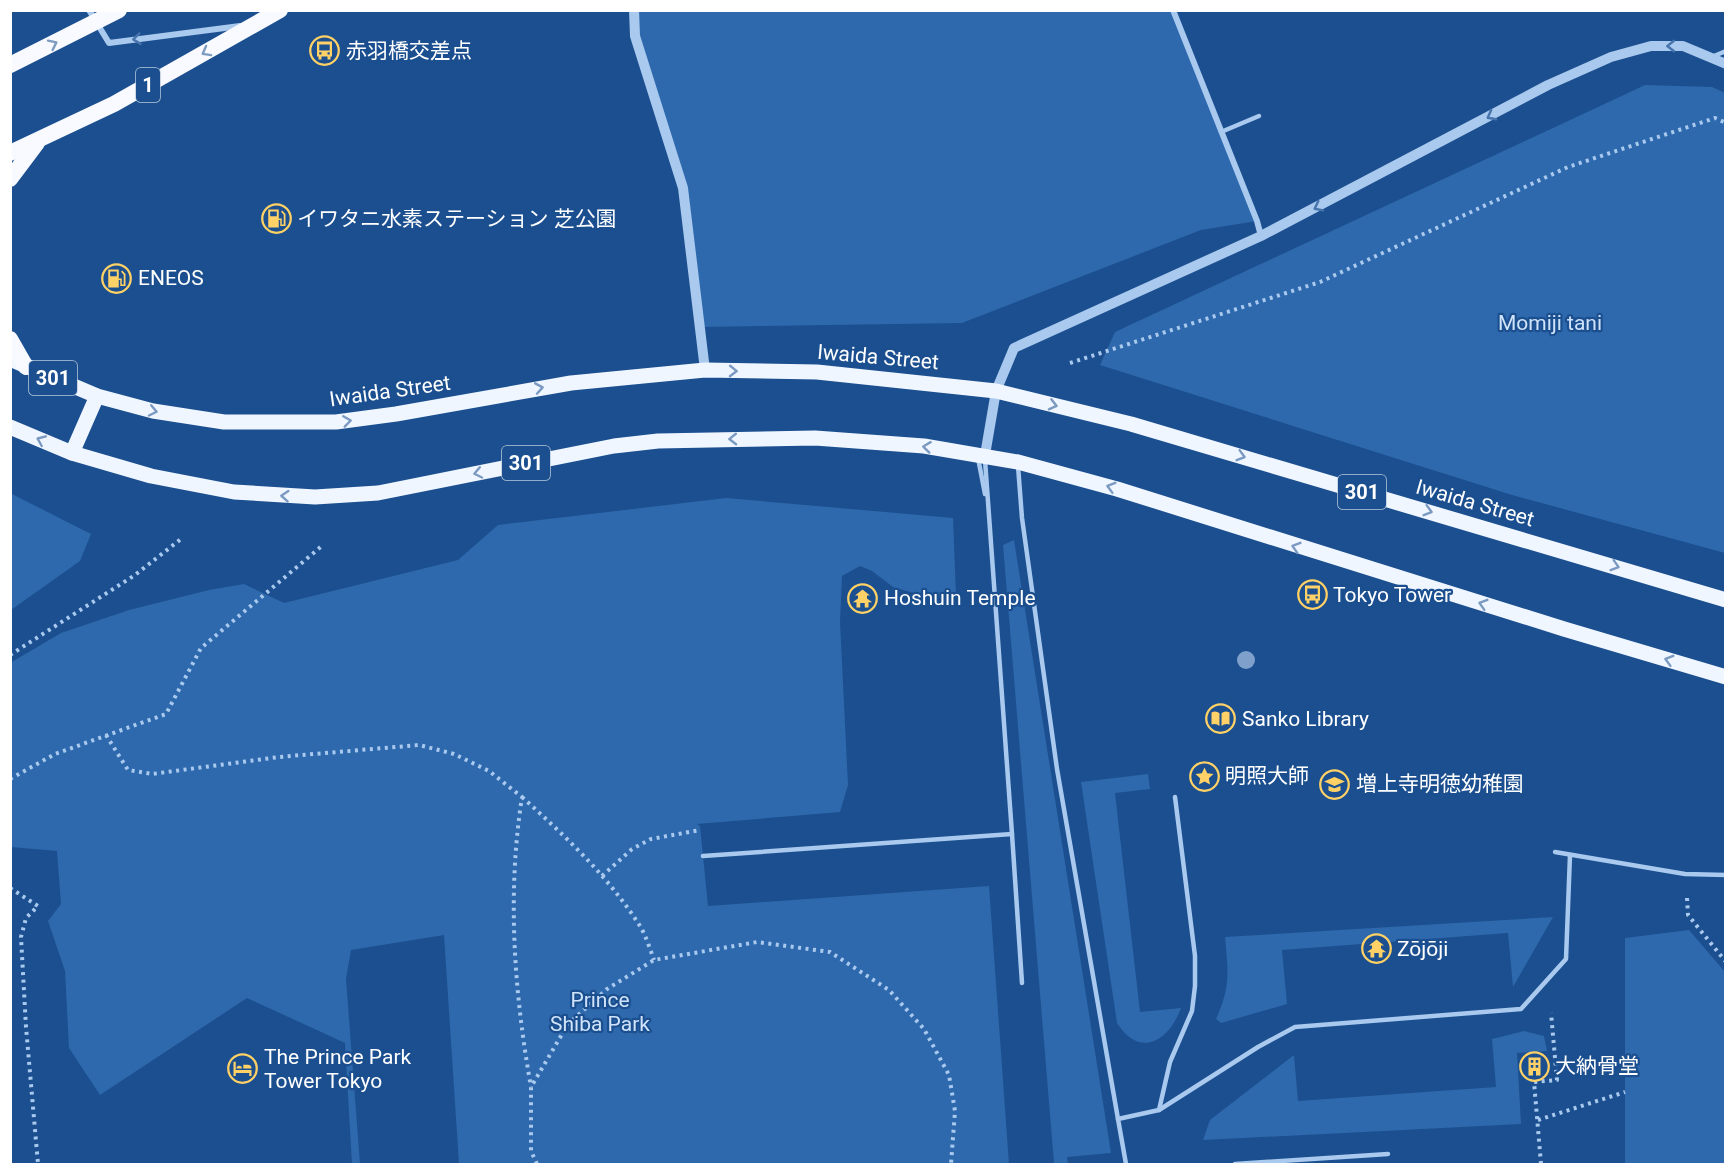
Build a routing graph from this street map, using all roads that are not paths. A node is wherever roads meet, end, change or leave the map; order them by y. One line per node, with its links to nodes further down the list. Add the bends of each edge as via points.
1 (118, 10): 5 (highway)
2 (280, 10): 6 (highway, 1)
3 (634, 10): 20 (street, via 635,36 683,188)
4 (1173, 10): 12 (street)
5 (93, 17): 6 (street, one-way to 5, via 109,43); 10 (highway, one-way to 5)
6 (257, 24): 13 (highway, 1, one-way to 13)
7 (1725, 51): 8 (lane)
8 (1711, 58): 9 (street); 16 (street, one-way to 16, via 1683,46 1651,46 1611,57 1548,85)
9 (1725, 64)
10 (10, 65)
11 (1260, 116): 12 (lane)
12 (1221, 132): 16 (street)
13 (37, 142): 14 (highway, 1); 15 (highway)
14 (10, 153)
15 (10, 179)
16 (1261, 236): 21 (street, via 1014,348)
17 (10, 339): 19 (highway)
18 (10, 359): 19 (main road, Iwaida Street / 301)
19 (26, 367): 22 (main road, Iwaida Street / 301)
20 (705, 370): 21 (main road, Iwaida Street / 301, one-way to 21, via 817,372); 22 (main road, Iwaida Street / 301, one-way to 20, via 153,411 224,422 336,422 571,382)
21 (996, 391): 25 (street); 27 (main road, Iwaida Street / 301, one-way to 27, via 1131,424)
22 (97, 396): 24 (main road)
23 (10, 427): 24 (main road, 301, one-way to 23)
24 (72, 453): 25 (main road, 301, one-way to 24, via 924,446 815,438 658,441 602,448 378,494 315,498 234,492 151,476)
25 (981, 455): 26 (main road, 301); 30 (lane, via 989,511)
26 (1018, 462): 28 (main road, 301, one-way to 26); 37 (lane, via 1022,518 1057,769)
27 (1725, 600)
28 (1725, 677)
29 (1175, 797): 36 (lane, via 1195,986 1192,1011 1170,1062)
30 (1012, 834): 33 (lane); 35 (lane)
31 (1555, 852): 32 (lane)
32 (1570, 855): 34 (lane, via 1685,874); 36 (lane, via 1566,959 1521,1009 1295,1027)
33 (703, 856)
34 (1725, 875)
35 (1022, 984)
36 (1159, 1110): 37 (lane)
37 (1118, 1119): 39 (lane)
38 (1388, 1154): 40 (lane)
39 (1126, 1164)
40 (1235, 1164)

